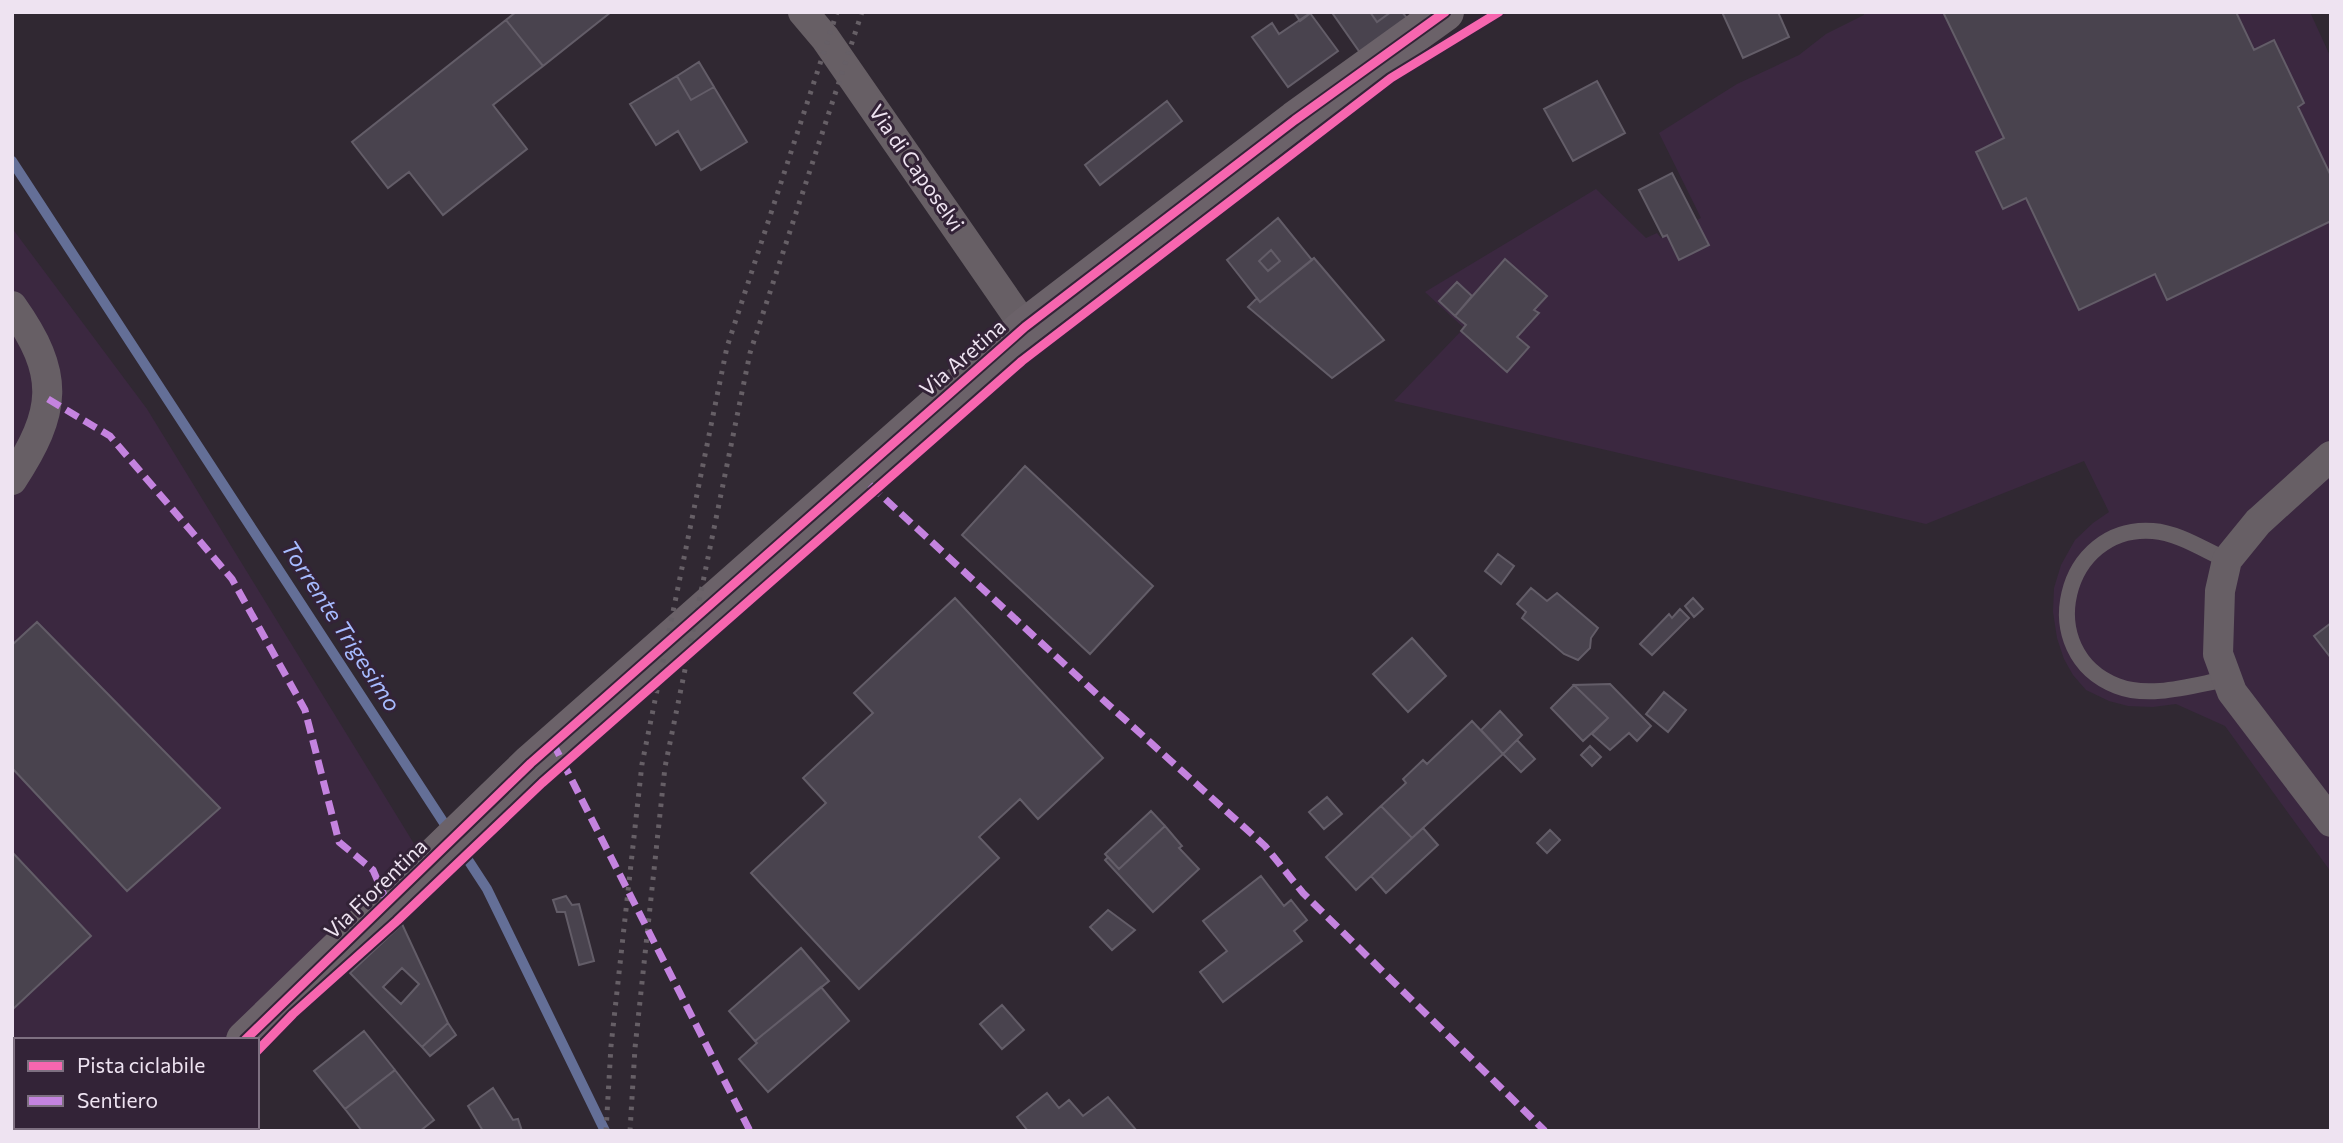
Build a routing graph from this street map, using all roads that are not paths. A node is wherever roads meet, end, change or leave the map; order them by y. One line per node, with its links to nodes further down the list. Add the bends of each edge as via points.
1 (803, 12): 4 (street, Via di Caposelvi)
2 (1445, 12): 4 (street, Via Aretina, via 1295,120)
3 (12, 306): 6 (street, via 44,362 48,399 32,450)
4 (1026, 327): 9 (street, Via Aretina)
5 (2331, 456): 7 (street, via 2259,522)
6 (12, 480)
7 (2227, 560): 8 (street, via 2220,591 2218,654); 8 (lane, via 2176,536 2134,531 2096,548 2082,563 2067,602 2073,643 2099,676 2117,686 2158,690)
8 (2227, 680): 10 (street)
9 (531, 763): 11 (street, Via Fiorentina)
10 (2331, 822)
11 (247, 1038)

